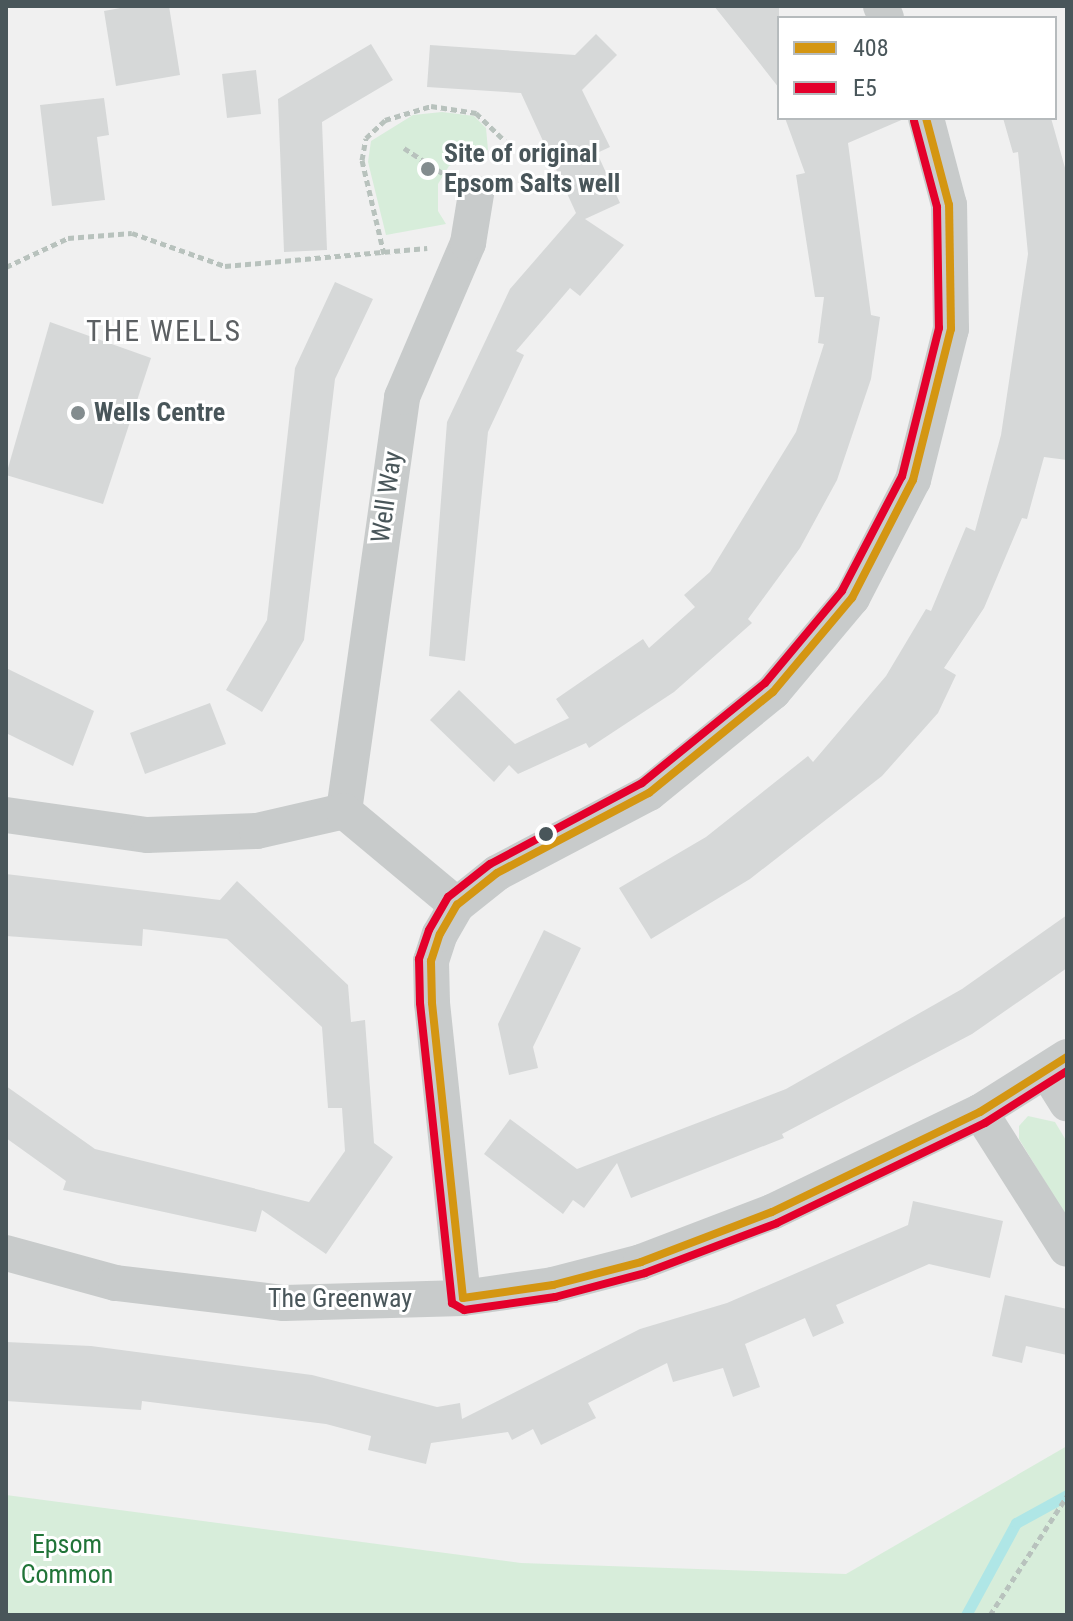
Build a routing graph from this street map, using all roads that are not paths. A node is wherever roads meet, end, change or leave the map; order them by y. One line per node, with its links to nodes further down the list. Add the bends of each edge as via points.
1 (927, 120): 5 (street, via 949,205 951,329 913,480 852,598 773,692 649,793 497,873)
2 (476, 194): 3 (street, Well Way, via 468,243 402,397)
3 (344, 811): 4 (street, via 257,831 147,835); 5 (street)
4 (6, 815)
5 (457, 905): 11 (street, via 431,961)
6 (1057, 1065): 7 (street, The Greenway); 8 (street, The Greenway)
7 (1067, 1104)
8 (980, 1112): 9 (street); 11 (street, The Greenway, via 772,1212 641,1262 553,1285)
9 (1067, 1249)
10 (6, 1253): 11 (street, The Greenway, via 116,1283 284,1303)
11 (463, 1298)

